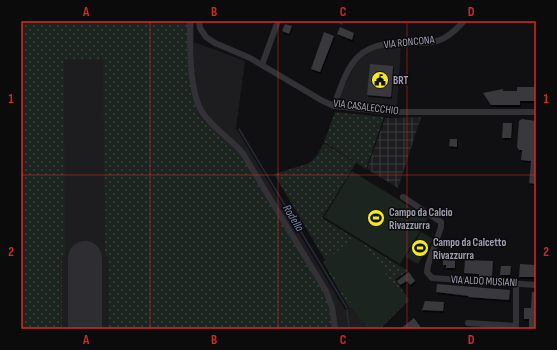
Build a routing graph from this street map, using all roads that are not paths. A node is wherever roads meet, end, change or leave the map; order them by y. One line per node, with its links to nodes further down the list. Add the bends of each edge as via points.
1 (190, 21): 13 (street, via 191,67 195,94 202,111 242,152 326,291 332,307)
2 (199, 21): 5 (street, VIA CASALECCHIO, via 206,37)
3 (278, 21): 5 (street)
4 (464, 21): 6 (street, VIA RONCONA, via 447,36 438,40 396,42 369,49 351,66)
5 (262, 65): 6 (street, VIA CASALECCHIO)
6 (334, 106): 7 (street, VIA CASALECCHIO, via 390,112)
7 (536, 112)
8 (403, 197): 9 (street, VIA ALDO MUSIANI, via 441,222 428,265 427,272 432,278)
9 (516, 283): 10 (street, VIA ALDO MUSIANI); 12 (street)
10 (536, 285)
11 (468, 323): 12 (street)
12 (516, 327)
13 (335, 329)

